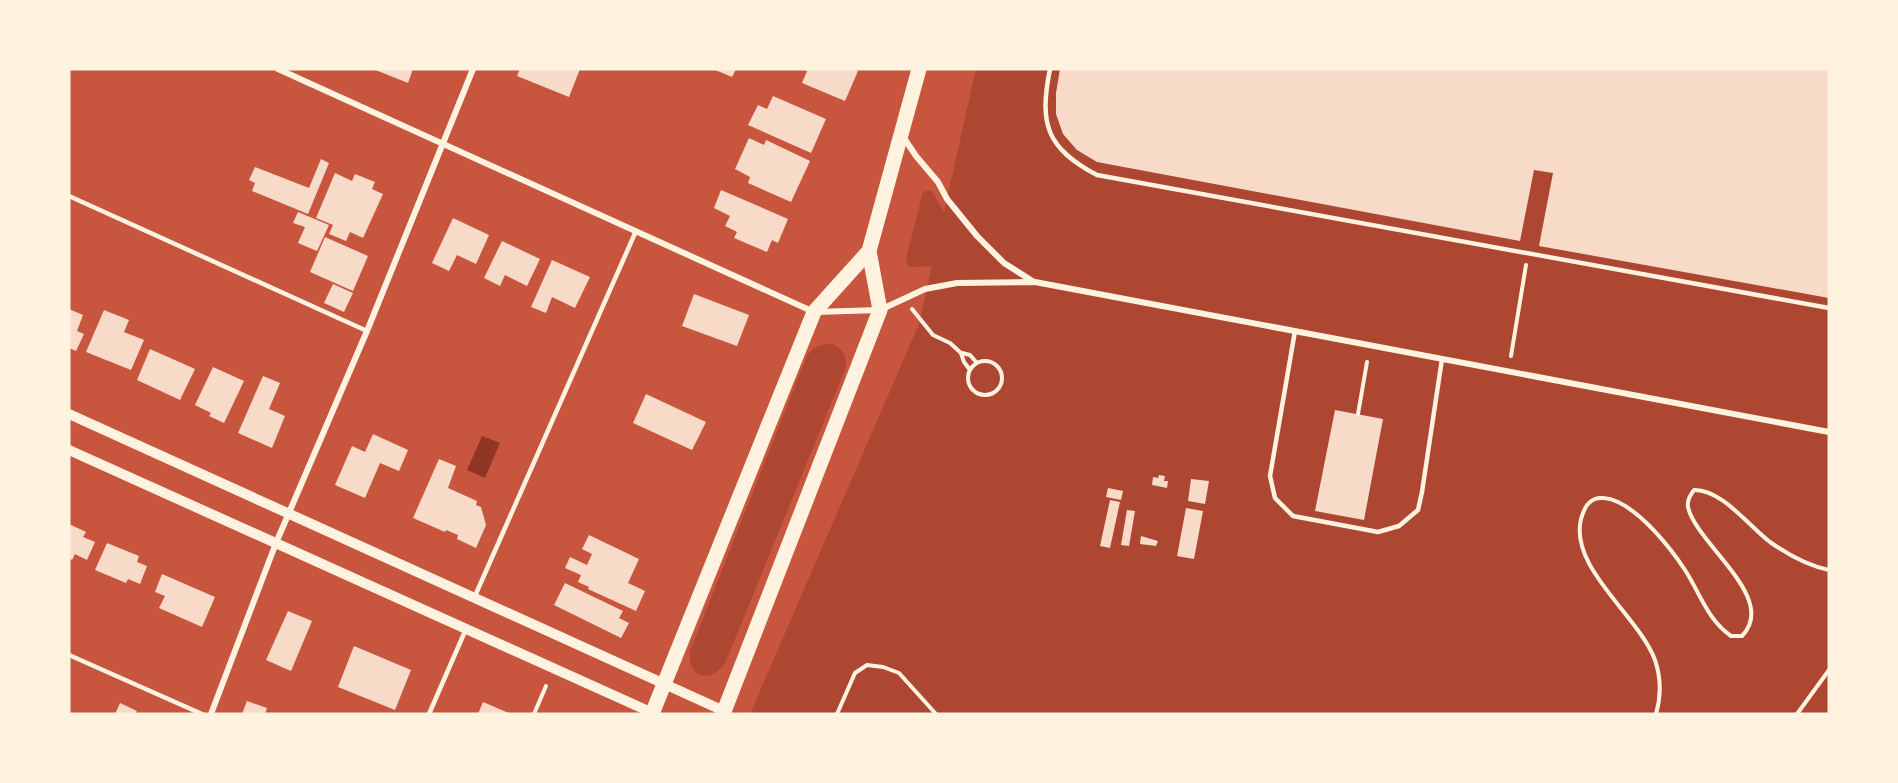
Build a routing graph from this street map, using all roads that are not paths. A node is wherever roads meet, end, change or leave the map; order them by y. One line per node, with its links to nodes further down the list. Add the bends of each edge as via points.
1 (278, 69): 6 (street)
2 (473, 69): 6 (street)
3 (919, 69): 5 (main road)
4 (1050, 69): 11 (lane, via 1045,92 1046,120 1056,143 1074,162 1097,175)
5 (902, 135): 9 (main road); 10 (street, via 977,236 1004,263)
6 (442, 143): 8 (street); 14 (street)
7 (69, 196): 14 (lane)
8 (636, 231): 13 (street); 22 (lane)
9 (869, 251): 12 (main road); 13 (main road)
10 (1035, 282): 12 (street, via 957,283 925,289); 15 (street)
11 (1829, 308)
12 (880, 310): 13 (street); 26 (main road)
13 (814, 312): 25 (main road)
14 (367, 331): 20 (street)
15 (1295, 331): 16 (street); 16 (lane, via 1270,476 1275,498 1293,516 1303,518 1378,532 1400,526 1418,510)
16 (1443, 359): 18 (street)
17 (69, 414): 20 (street)
18 (1829, 432)
19 (69, 450): 21 (street)
20 (289, 514): 21 (street); 22 (street)
21 (276, 543): 23 (street); 28 (street)
22 (475, 596): 25 (street)
23 (466, 629): 29 (lane); 30 (street)
24 (69, 655): 27 (lane)
25 (664, 683): 26 (street); 30 (main road)
26 (723, 712)
27 (202, 714)
28 (211, 714)
29 (429, 714)
30 (653, 714)

